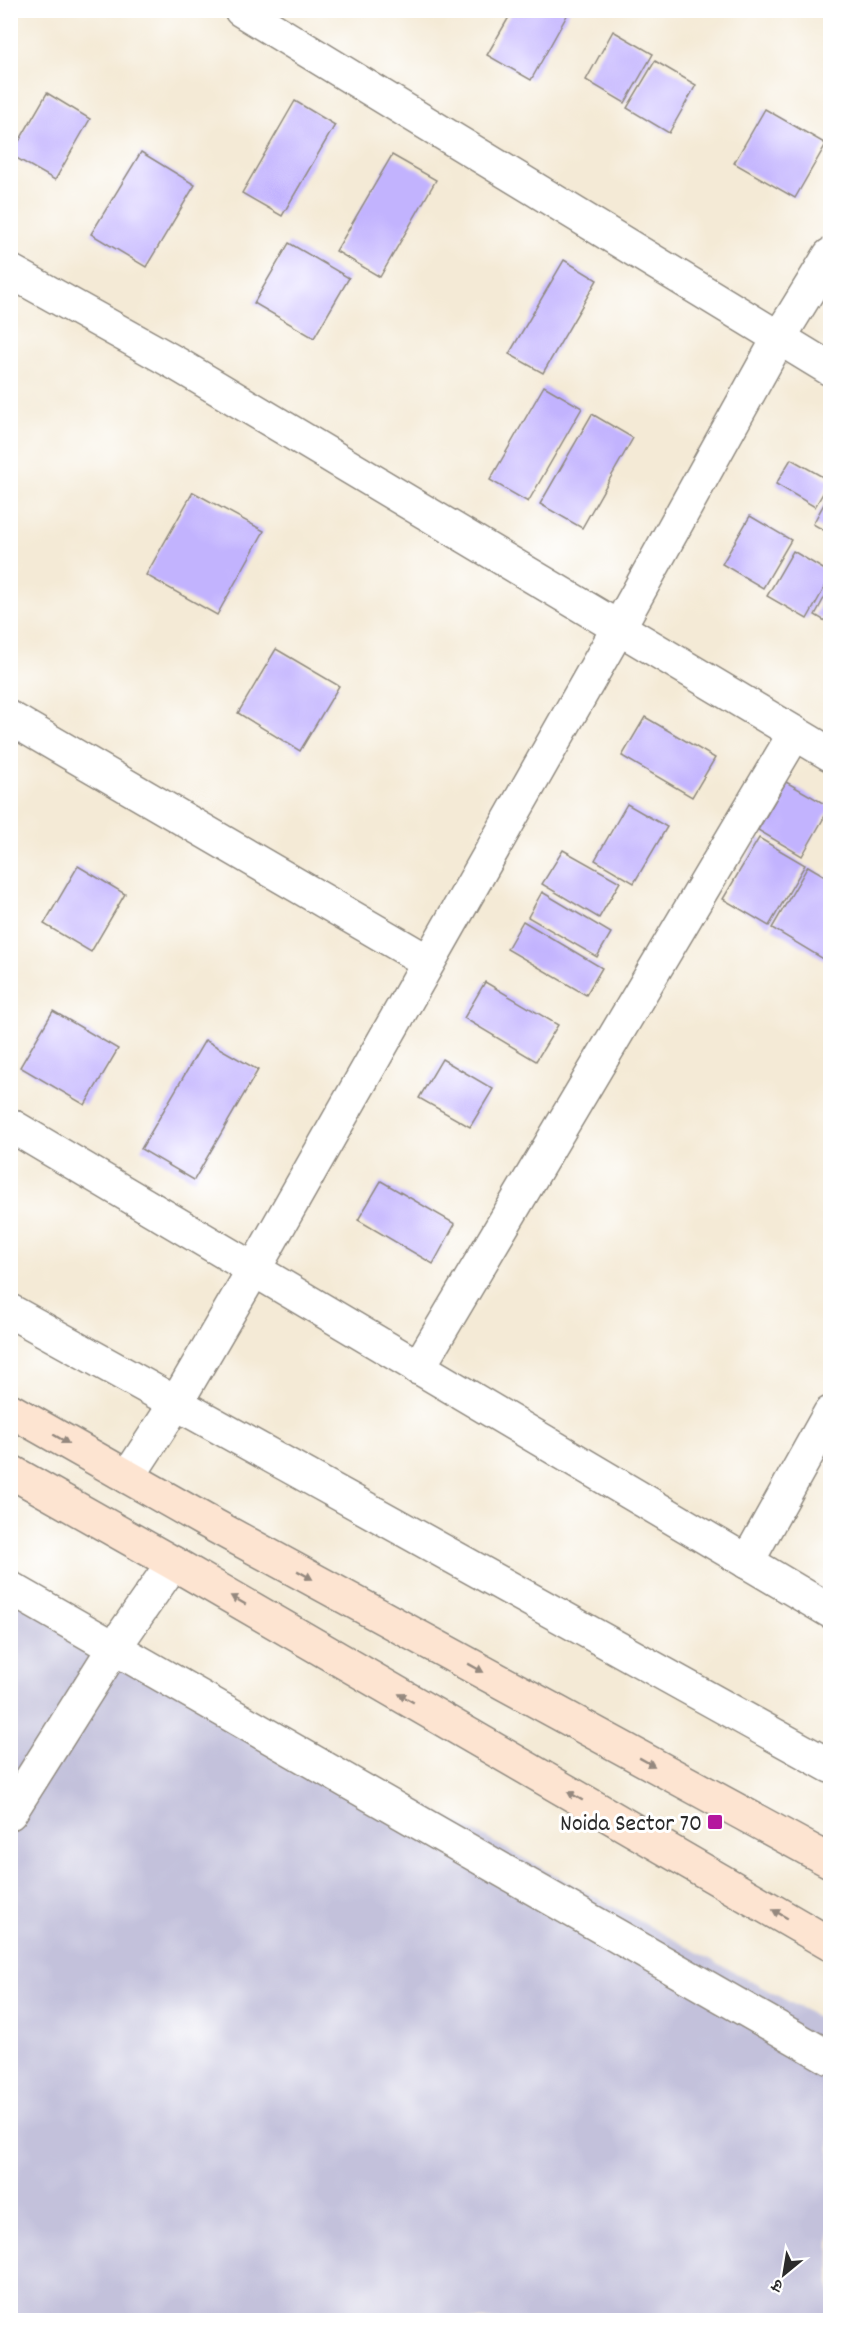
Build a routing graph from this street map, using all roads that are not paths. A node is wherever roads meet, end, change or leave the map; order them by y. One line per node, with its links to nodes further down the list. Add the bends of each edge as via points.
1 (241, 10): 4 (street)
2 (831, 255): 4 (street)
3 (10, 271): 6 (street, via 177,364)
4 (779, 338): 5 (street); 6 (street)
5 (831, 369)
6 (619, 627): 8 (street); 10 (street)
7 (10, 718): 10 (street)
8 (795, 733): 9 (street); 14 (street)
9 (831, 754)
10 (428, 961): 12 (street)
11 (10, 1125): 12 (street)
12 (253, 1270): 14 (street); 15 (street)
13 (10, 1311): 15 (street)
14 (418, 1368): 20 (street)
15 (176, 1403): 19 (street); 25 (street)
16 (10, 1410): 19 (street, one-way to 19)
17 (831, 1413): 20 (street)
18 (10, 1471): 21 (street)
19 (128, 1477): 27 (street, one-way to 27)
20 (747, 1562): 23 (street)
21 (173, 1563): 24 (street); 28 (street, one-way to 21)
22 (10, 1588): 24 (street)
23 (831, 1611)
24 (114, 1648): 26 (street); 29 (street)
25 (831, 1767)
26 (10, 1813)
27 (831, 1862)
28 (831, 1944)
29 (831, 2058)

